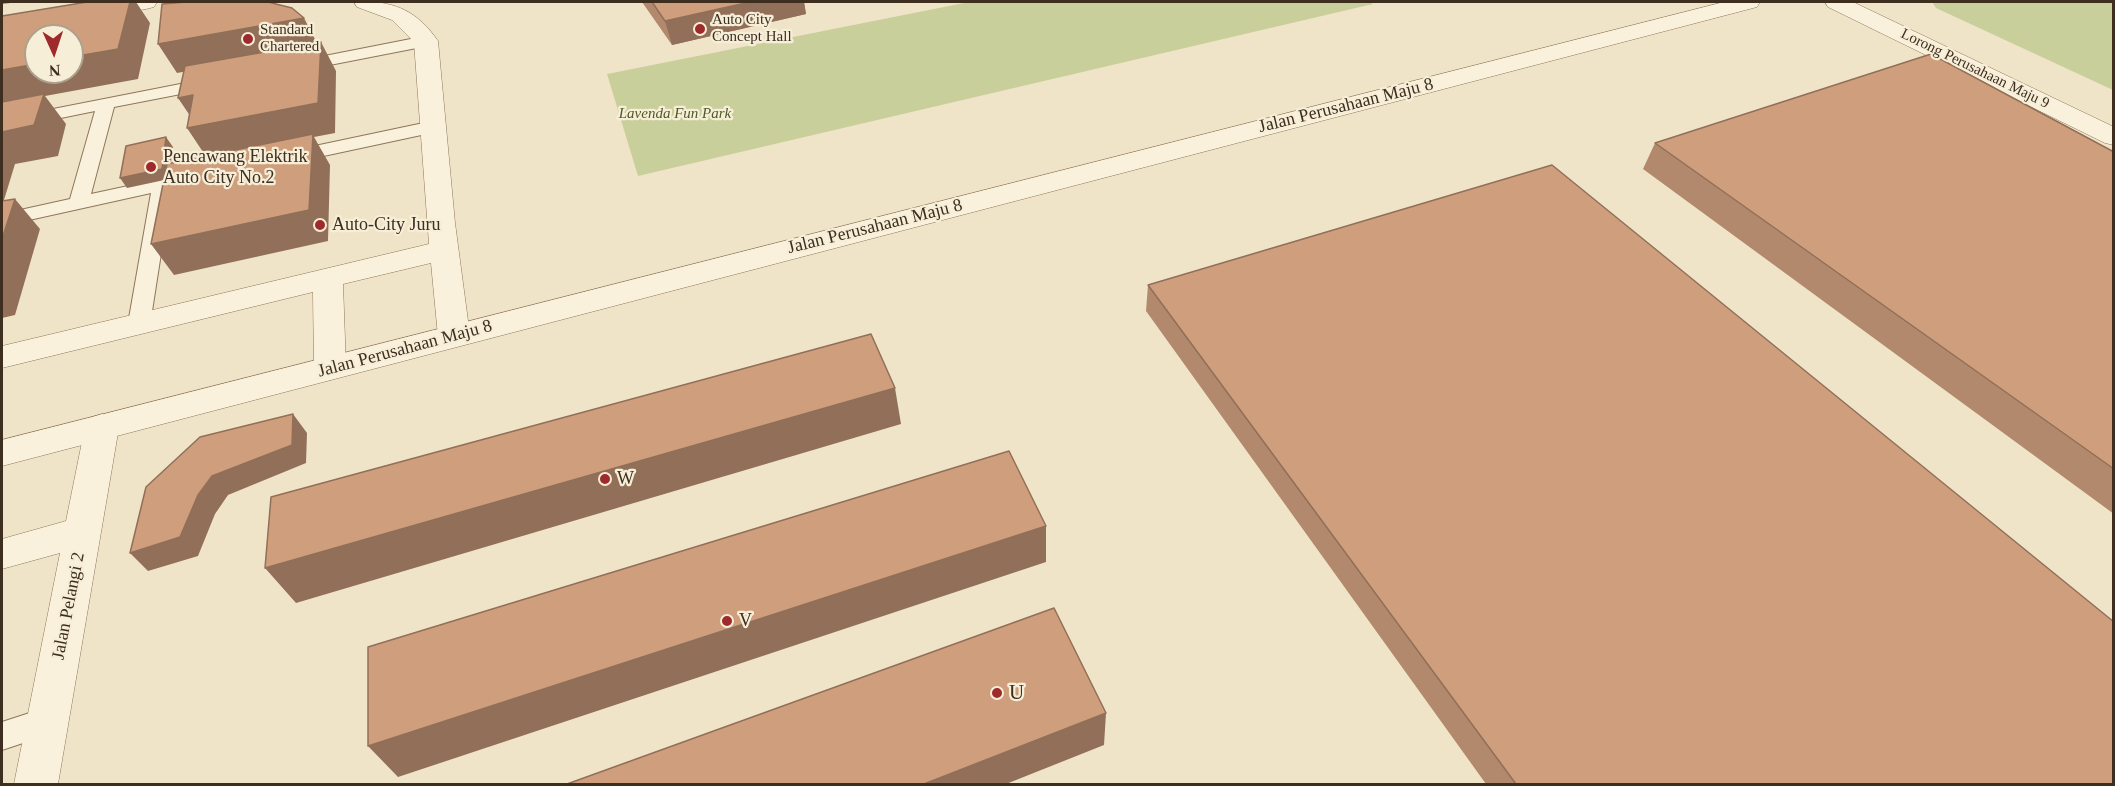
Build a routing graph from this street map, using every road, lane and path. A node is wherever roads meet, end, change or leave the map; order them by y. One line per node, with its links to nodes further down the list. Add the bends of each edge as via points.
1 (146, 2): 5 (street)
2 (365, 2): 6 (street, via 398,12)
3 (1749, 2): 21 (street, Jalan Perusahaan Maju 8)
4 (1836, 2): 12 (street, Lorong Perusahaan Maju 9)
5 (2, 27)
6 (426, 41): 7 (lane); 11 (street)
7 (277, 70)
8 (231, 79): 9 (lane)
9 (106, 104): 10 (lane); 16 (lane)
10 (2, 124)
11 (433, 127): 13 (lane); 18 (street)
12 (2114, 137)
13 (275, 161)
14 (207, 175): 15 (lane)
15 (162, 185): 16 (lane); 20 (lane)
16 (79, 203): 17 (lane)
17 (2, 220)
18 (444, 250): 19 (street); 21 (street)
19 (328, 279): 20 (street); 23 (street)
20 (139, 324): 22 (street)
21 (454, 336): 23 (street, Jalan Perusahaan Maju 8)
22 (2, 357)
23 (330, 368): 24 (street, Jalan Perusahaan Maju 8)
24 (102, 427): 25 (street, Jalan Perusahaan Maju 8); 26 (street, Jalan Pelangi 2)
25 (2, 453)
26 (83, 531): 27 (street); 28 (street, Jalan Pelangi 2)
27 (2, 554)
28 (48, 722): 29 (lane); 30 (street, Jalan Pelangi 2)
29 (2, 736)
30 (36, 784)

